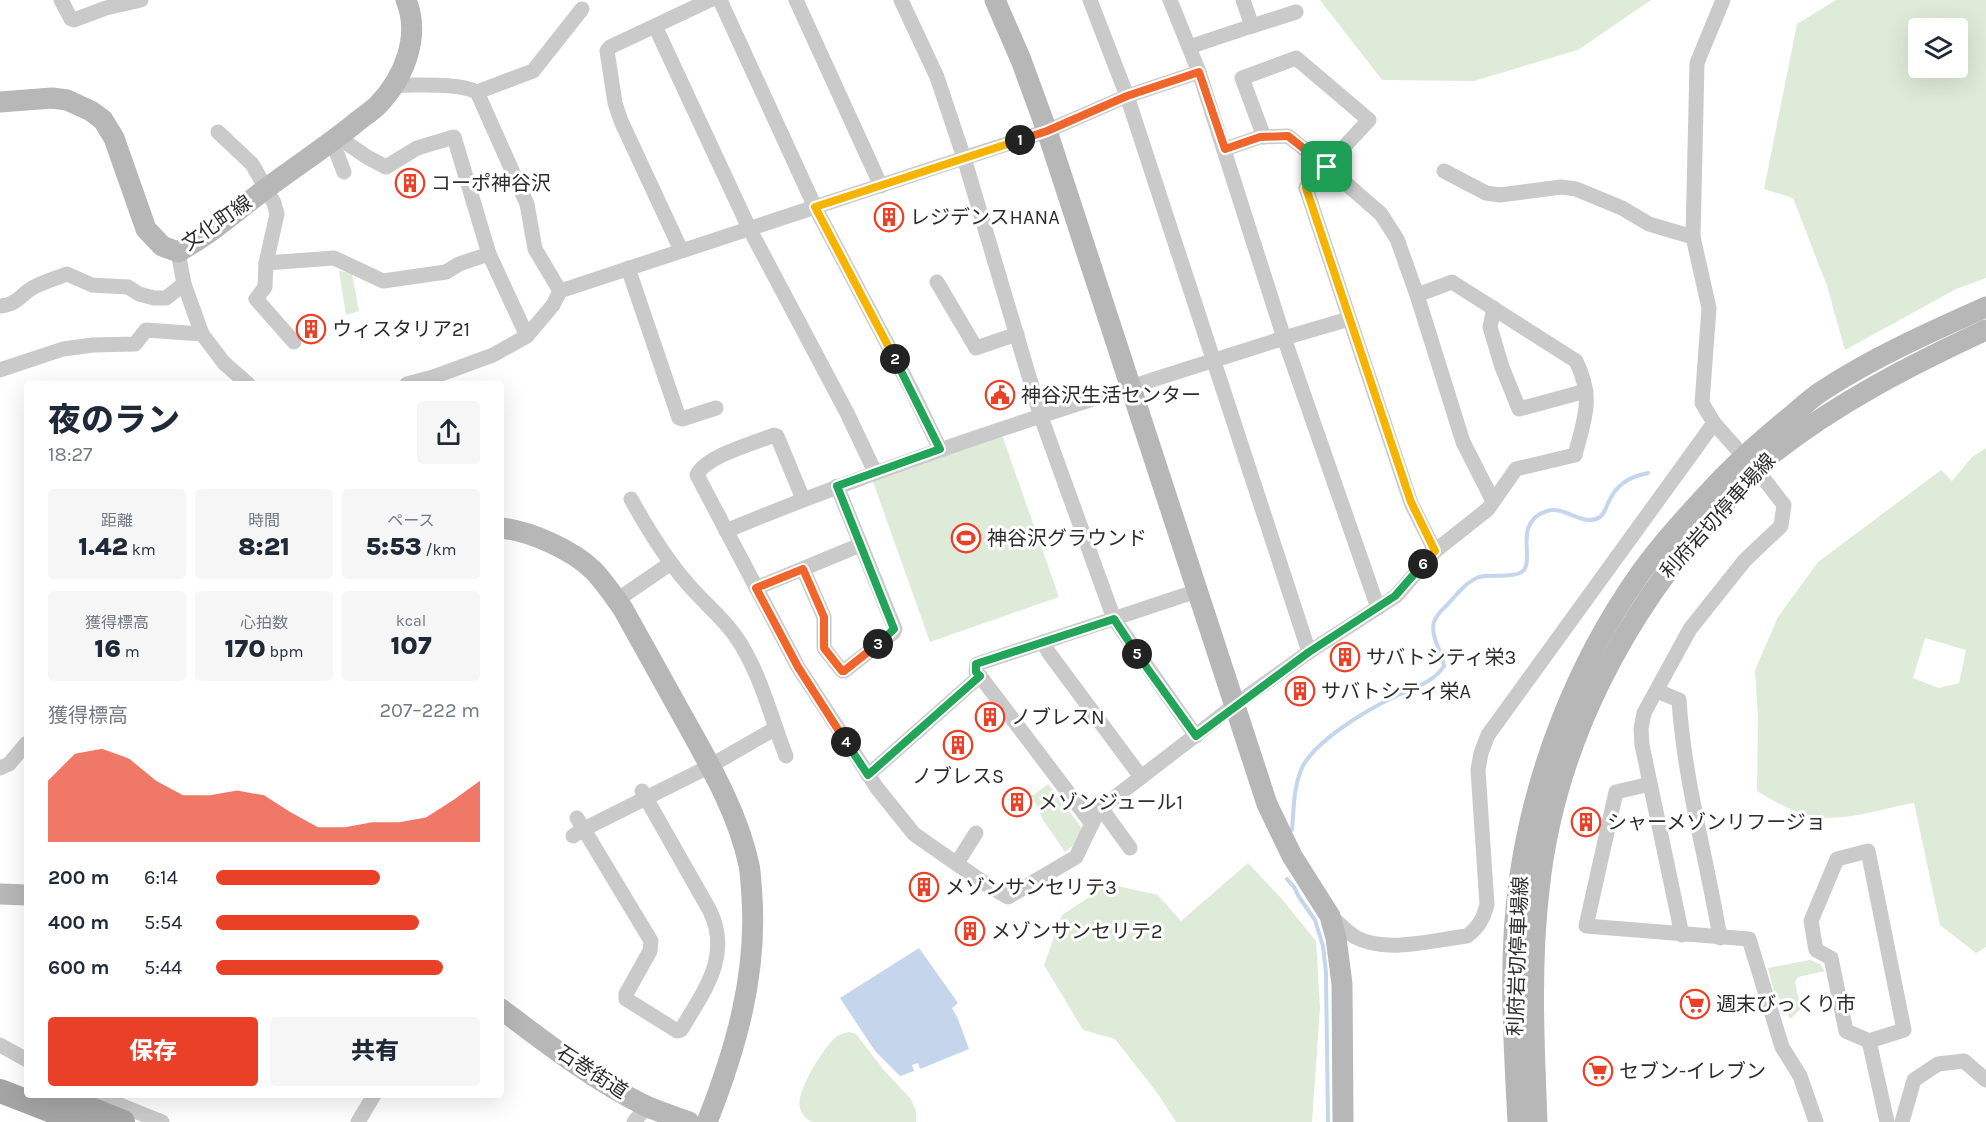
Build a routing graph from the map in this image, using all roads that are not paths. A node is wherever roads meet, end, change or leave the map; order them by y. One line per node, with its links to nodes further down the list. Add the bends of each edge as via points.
1 (62, 0): 2 (street, via 74,20)
2 (141, 0)
3 (406, 0): 19 (street, 文化町線, via 412,14 411,49)
4 (710, 0): 15 (street)
5 (720, 0): 34 (street)
6 (796, 0): 32 (street)
7 (901, 0): 28 (street, via 936,77)
8 (995, 0): 23 (street)
9 (1090, 0): 21 (street)
10 (1170, 0): 17 (street)
11 (1243, 0): 16 (street)
12 (1723, 0): 36 (street, via 1697,63)
13 (582, 9): 20 (street, via 533,70)
14 (1296, 12): 16 (street)
15 (656, 26): 35 (street); 37 (street, via 607,51 621,121)
16 (1252, 26): 17 (street)
17 (1189, 46): 18 (street)
18 (1199, 72): 21 (street); 27 (street)
19 (393, 85): 20 (street, via 470,88); 26 (street, 文化町線, via 377,106)
20 (477, 92): 44 (street, via 527,204 535,249)
21 (1127, 96): 23 (street); 56 (street)
22 (0, 102): 38 (street, 文化町線, via 67,100 103,120 114,138 146,229 162,246)
23 (1047, 131): 28 (street); 60 (street)
24 (218, 132): 33 (street, via 252,164)
25 (1264, 137): 27 (street); 29 (street, via 1288,136); 29 (street, via 1242,78 1296,58 1369,120)
26 (335, 139): 31 (street); 33 (street, 文化町線); 39 (street, via 386,167 417,148 454,137)
27 (1225, 149): 54 (street)
28 (964, 159): 32 (street); 52 (street)
29 (1327, 167): 45 (street, via 1381,214 1397,239); 49 (street, via 1306,188)
30 (1444, 171): 36 (street, via 1486,193 1500,195 1561,187 1576,189 1649,224)
31 (344, 172)
32 (881, 186): 34 (street)
33 (267, 188): 38 (street, 文化町線); 40 (street, via 277,214)
34 (815, 207): 35 (street); 65 (street)
35 (749, 228): 37 (street); 67 (street)
36 (1693, 237): 64 (street, via 1709,308 1702,403)
37 (681, 250): 41 (street)
38 (178, 252): 43 (street)
39 (489, 254): 40 (street, via 446,272 383,282 334,258); 53 (street)
40 (266, 263): 55 (street, via 265,287 256,299)
41 (628, 268): 44 (street); 62 (street, via 679,418)
42 (937, 282): 52 (street, via 976,348)
43 (184, 284): 46 (street, via 166,298 154,298 128,287 92,285 67,273 35,286 11,306); 51 (street)
44 (560, 291): 53 (street)
45 (1417, 294): 47 (street, via 1452,282); 71 (street, via 1464,442)
46 (0, 306)
47 (1494, 308): 61 (street, via 1576,361); 61 (street, via 1490,327 1519,409)
48 (1986, 308): 66 (street, 利府岩切停車場線, via 1916,338 1820,392)
49 (1349, 319): 54 (street); 75 (street, via 1411,502)
50 (1986, 330): 66 (street, 利府岩切停車場線, via 1853,397 1770,455)
51 (202, 334): 57 (street, via 146,330 135,344 63,349); 59 (street, via 224,363)
52 (1017, 334): 63 (street)
53 (527, 336): 58 (street)
54 (1284, 338): 56 (street); 81 (street)
55 (294, 342)
56 (1212, 361): 60 (street); 84 (street)
57 (0, 370)
58 (435, 380)
59 (245, 381)
60 (1130, 388): 63 (street); 79 (street)
61 (1586, 391): 71 (street, via 1588,405 1575,455 1516,469)
62 (716, 408)
63 (1041, 417): 65 (street); 82 (street)
64 (1714, 423): 66 (street); 105 (street, via 1488,735 1478,771 1487,905 1476,930 1467,936 1374,944 1355,936)
65 (940, 449): 67 (street)
66 (1750, 463): 86 (street, via 1784,505 1781,526 1745,561 1690,629); 127 (street, 利府岩切停車場線, via 1727,472 1639,575 1588,663 1558,730 1529,825 1515,921); 128 (street, 利府岩切停車場線, via 1655,586 1604,674 1562,778 1548,833 1534,939)
67 (875, 472): 68 (street)
68 (837, 486): 70 (street); 74 (street)
69 (631, 499): 76 (street)
70 (803, 499): 73 (street); 73 (street, via 777,436 708,461 697,475)
71 (1494, 501): 75 (street)
72 (504, 529): 80 (street, via 564,550 592,569)
73 (726, 531): 78 (street)
74 (860, 545): 77 (street); 77 (street, via 894,632 844,671 824,648 824,617)
75 (1435, 551): 81 (street, via 1395,596)
76 (671, 563): 80 (street); 88 (street, via 734,635 757,677)
77 (803, 569): 78 (street)
78 (756, 588): 94 (street, via 798,667)
79 (1197, 591): 82 (street); 87 (street)
80 (617, 600): 92 (street)
81 (1378, 608): 84 (street)
82 (1114, 619): 83 (street); 89 (street)
83 (1043, 642): 85 (street, via 976,664); 95 (street)
84 (1309, 652): 87 (street)
85 (980, 676): 94 (street); 99 (street)
86 (1657, 691): 96 (street, via 1644,713 1641,729); 107 (street, via 1679,700 1681,741)
87 (1235, 705): 89 (street); 105 (street, via 1278,830)
88 (776, 728): 91 (street); 92 (street)
89 (1196, 736): 95 (street)
90 (24, 746): 93 (street, via 9,764)
91 (786, 756)
92 (710, 766): 97 (street); 125 (street, via 742,836 750,867 753,919 749,981 738,1033)
93 (0, 768)
94 (868, 775): 102 (street, via 910,831)
95 (1141, 777): 98 (street)
96 (1650, 784): 106 (street); 106 (street, via 1616,792 1586,926)
97 (644, 794): 97 (street, via 578,828 651,941 650,951 626,999 677,1031 714,970 718,951 716,930 710,911)
98 (1101, 808): 99 (street); 101 (street)
99 (1092, 824): 102 (street, via 1076,857 1008,897)
100 (976, 833): 102 (street)
101 (1130, 848)
102 (957, 862)
103 (0, 894): 104 (street)
104 (24, 895)
105 (1330, 916): 126 (street, via 1342,984)
106 (1682, 935): 107 (street)
107 (1720, 938): 129 (street, via 1749,939 1782,1047 1800,1076)
108 (504, 1011): 119 (street, 石巻街道, via 604,1082)
109 (1869, 1041): 109 (street, via 1846,1031 1831,958 1816,950 1811,921 1837,860 1868,851 1904,1030); 130 (street)
110 (0, 1045): 111 (street)
111 (24, 1058)
112 (0, 1074): 114 (main road)
113 (1986, 1080): 131 (street, via 1964,1061 1938,1065 1914,1080)
114 (24, 1083)
115 (0, 1090): 120 (main road)
116 (63, 1098): 121 (main road)
117 (106, 1098): 122 (street)
118 (372, 1098): 123 (street)
119 (640, 1114): 124 (street, 石巻街道)
120 (80, 1122)
121 (123, 1122)
122 (162, 1122)
123 (358, 1122)
124 (689, 1122)
125 (707, 1122)
126 (1343, 1122)
127 (1518, 1122)
128 (1538, 1122)
129 (1816, 1122)
130 (1887, 1122)
131 (1902, 1122)

